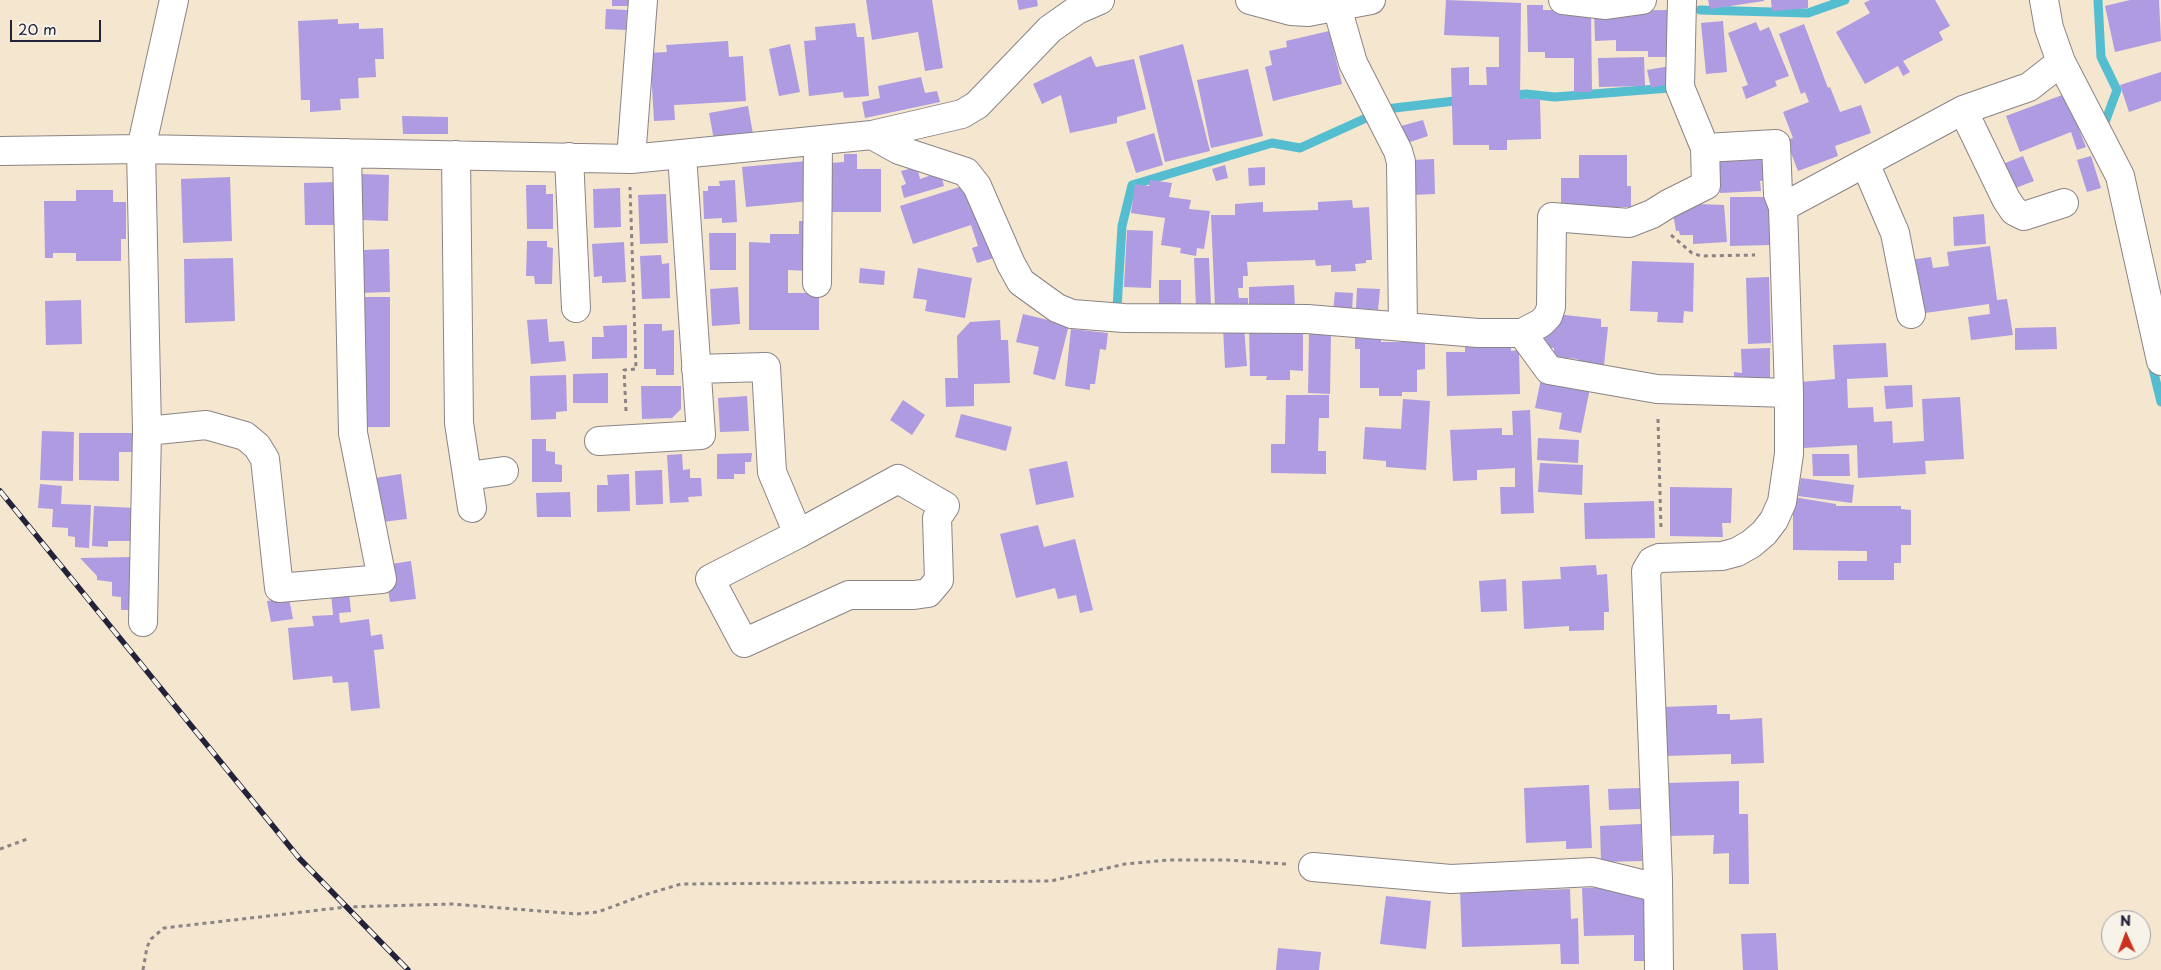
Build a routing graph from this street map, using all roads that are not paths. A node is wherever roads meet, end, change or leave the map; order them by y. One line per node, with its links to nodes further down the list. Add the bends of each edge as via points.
1 (174, 0): 16 (street)
2 (643, 0): 22 (street)
3 (1100, 0): 13 (street, via 1077,10 1050,29 977,105 962,114)
4 (1250, 0): 10 (street, via 1291,11)
5 (1371, 0): 10 (street)
6 (1563, 0): 7 (street, via 1606,5)
7 (1642, 0)
8 (1682, 0): 15 (street, via 1680,87)
9 (2044, 0): 11 (street, via 2049,28)
10 (1337, 7): 29 (street, via 1353,63 1401,162)
11 (2061, 62): 12 (street, via 2029,87); 31 (street, via 2120,176)
12 (1963, 110): 23 (street); 24 (street, via 2014,211 2024,216)
13 (872, 135): 14 (street); 29 (street, via 899,150 966,172 977,186 1021,282 1057,308 1072,314 1124,318 1307,319)
14 (818, 141): 20 (street); 26 (street)
15 (1705, 148): 25 (street, via 1776,144 1778,194); 30 (street, via 1706,185 1652,214 1629,223 1552,217 1551,307 1548,316)
16 (141, 150): 17 (street); 18 (street); 34 (street)
17 (0, 151)
18 (347, 154): 19 (street); 34 (street, via 353,433 382,579 279,588 265,459 257,446 245,436 206,425)
19 (456, 155): 21 (street); 37 (street, via 459,423)
20 (682, 155): 22 (street); 32 (street)
21 (569, 158): 22 (street); 27 (street)
22 (631, 159)
23 (1865, 163): 25 (street); 28 (street, via 1895,233)
24 (2064, 204)
25 (1783, 207): 33 (street)
26 (817, 283)
27 (576, 308)
28 (1911, 314)
29 (1403, 327): 30 (street)
30 (1522, 333): 33 (street, via 1549,370 1657,389)
31 (2161, 361)
32 (696, 369): 35 (street, via 701,435); 39 (street, via 766,367 772,472)
33 (1789, 393): 42 (street, via 1788,454 1782,502 1764,533 1751,544 1722,556 1662,558 1652,561 1646,571)
34 (148, 431): 40 (street)
35 (600, 441)
36 (504, 471): 37 (street)
37 (468, 476): 38 (street)
38 (472, 508)
39 (798, 534): 39 (street, via 898,479 946,506 938,518 939,580 928,593 849,594 744,643 710,578)
40 (143, 622)
41 (1314, 867): 42 (street, via 1451,879 1593,872)
42 (1658, 888): 43 (street)
43 (1659, 970)

